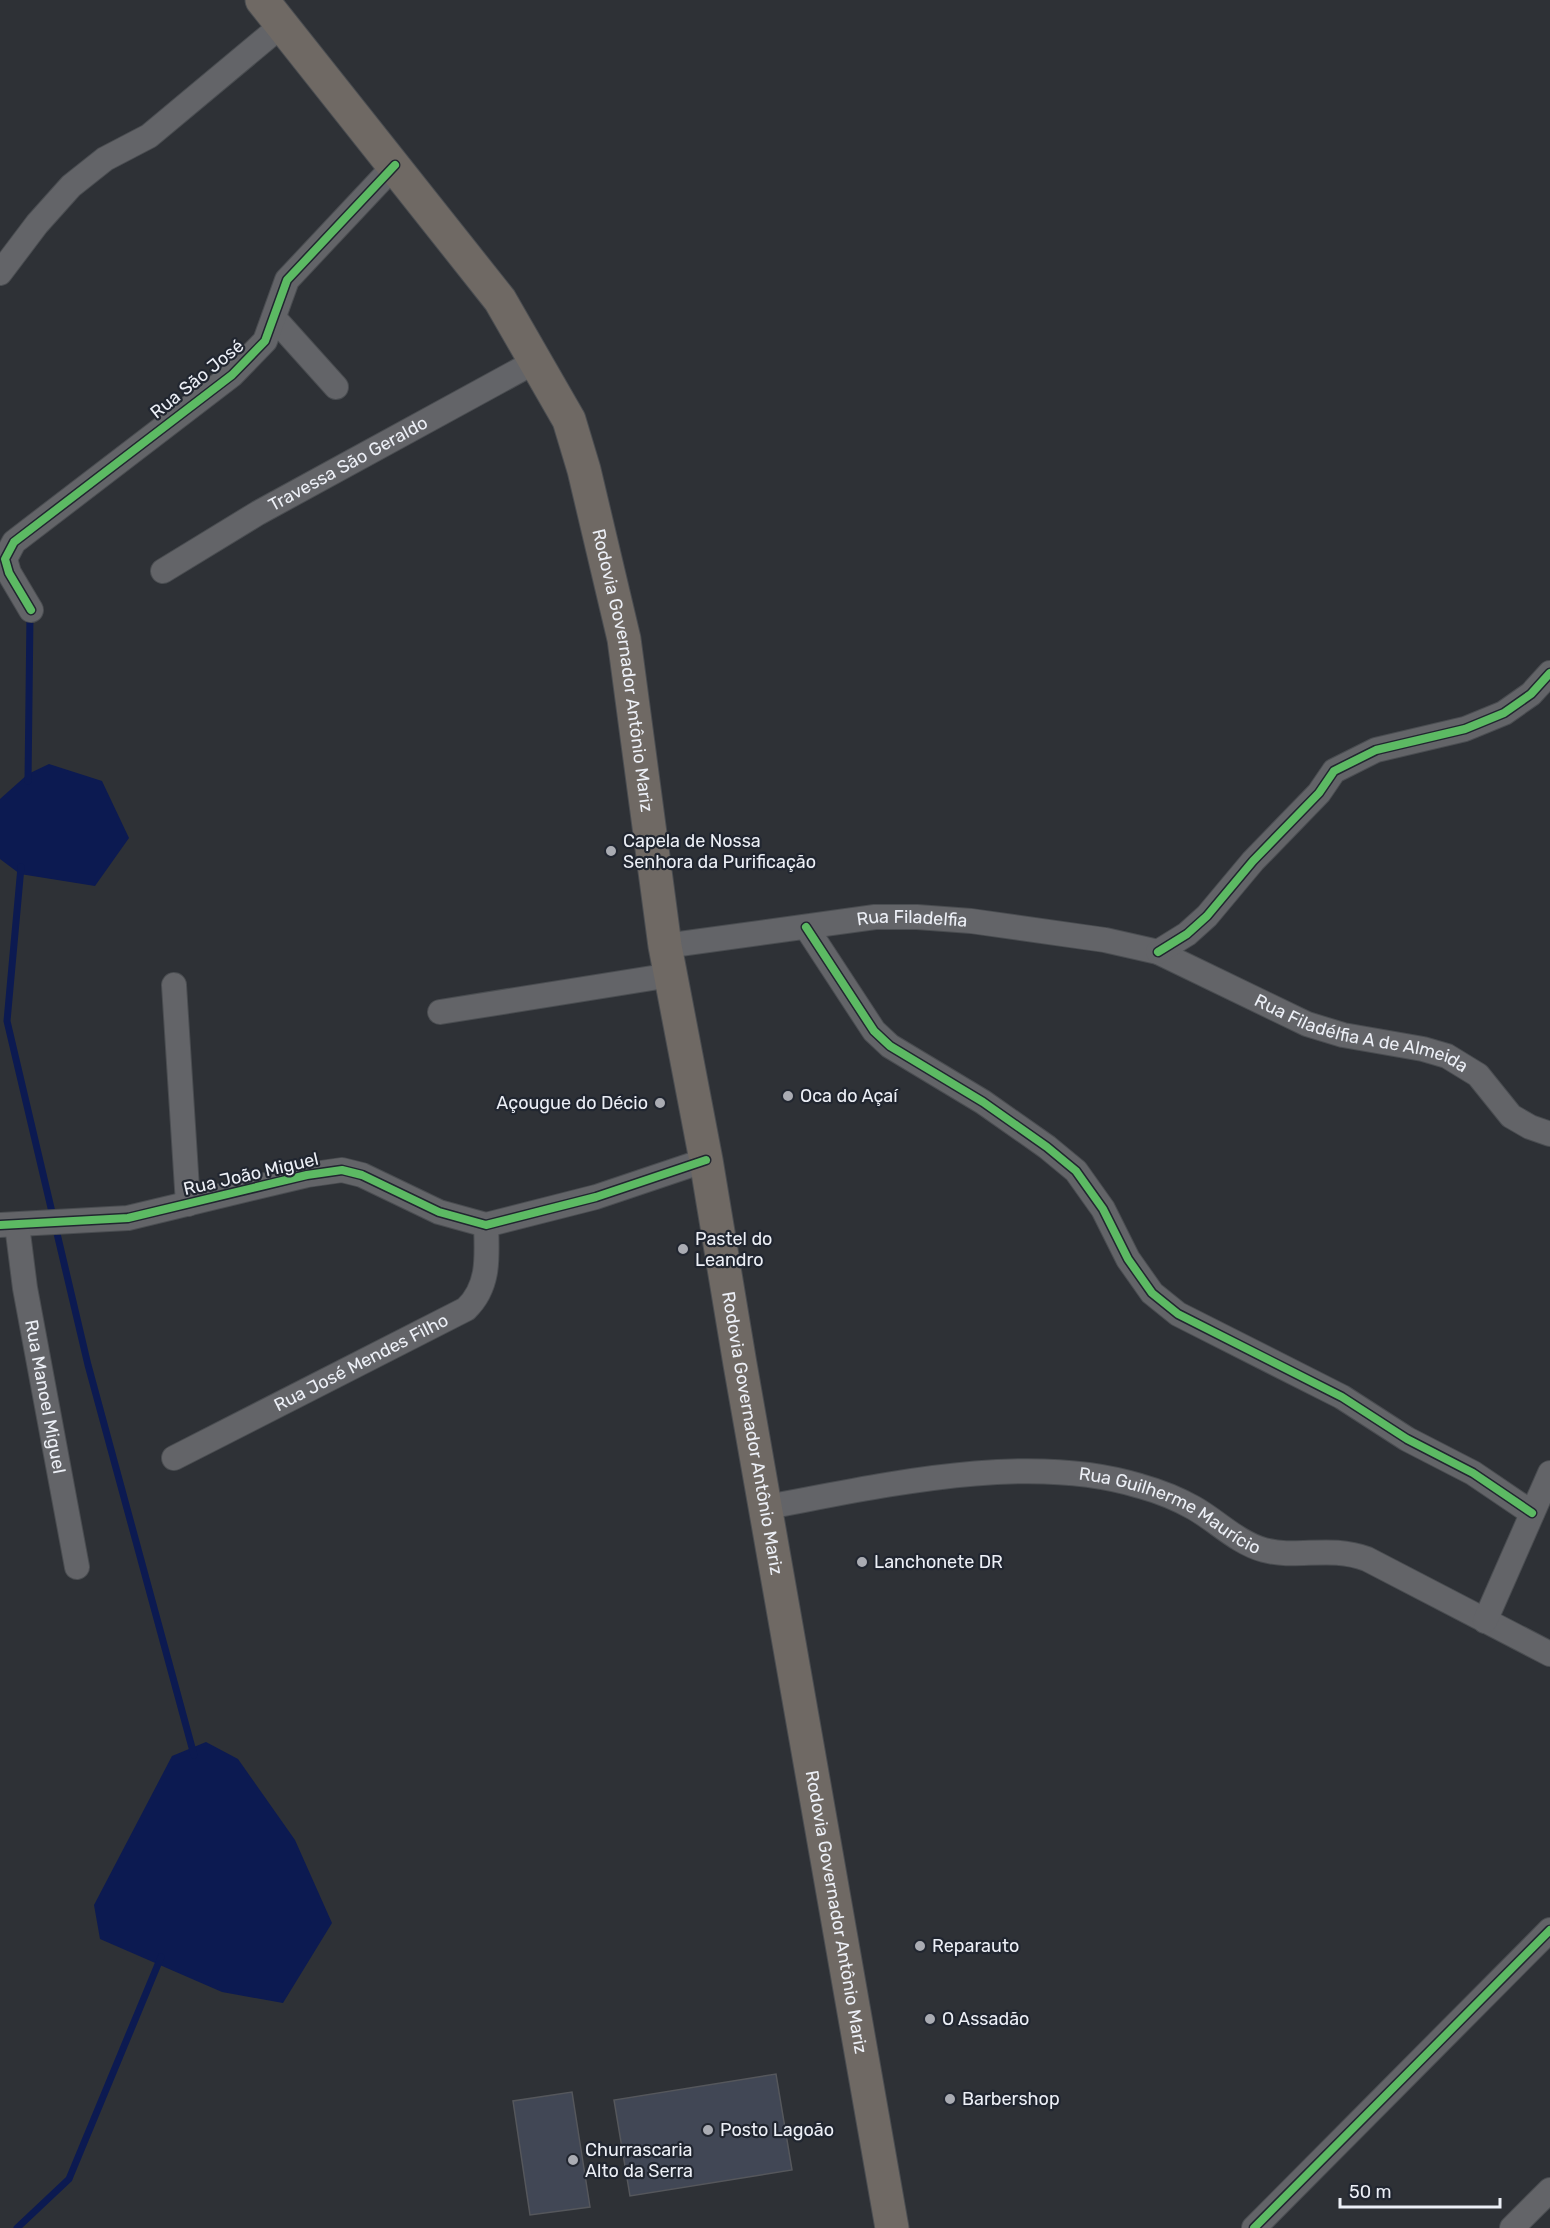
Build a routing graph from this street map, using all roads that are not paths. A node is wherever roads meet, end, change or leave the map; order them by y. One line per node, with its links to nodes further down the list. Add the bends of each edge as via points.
1 (272, 12): 2 (highway, Rodovia Governador Antônio Mariz); 3 (street, via 148,136 105,159 71,186)
2 (395, 165): 4 (street, Rua São José, via 287,280); 5 (highway, Rodovia Governador Antônio Mariz, via 500,300)
3 (0, 273)
4 (274, 318): 6 (street); 8 (street, Rua São José, via 265,341 232,375 14,542 4,559)
5 (536, 360): 7 (street, Travessa São Geraldo, via 258,513); 12 (highway, Rodovia Governador Antônio Mariz, via 569,420 624,639)
6 (336, 387)
7 (163, 571)
8 (31, 610)
9 (1550, 673): 11 (street, via 1532,694 1504,713 1465,729 1376,750 1334,771 1319,793 1253,861 1207,916)
10 (807, 927): 11 (street, Rua Filadelfia, via 875,917 927,918 1060,933); 12 (street, Rua Filadelfia); 23 (street, via 874,1031 890,1046 1001,1115 1077,1171 1146,1284 1178,1314 1342,1397 1407,1439 1473,1473)
11 (1158, 952): 15 (street, Rua Filadélfia A de Almeida, via 1307,1024 1343,1035 1423,1049 1460,1062 1478,1075 1511,1116)
12 (668, 961): 14 (street, Rua Filadelfia); 16 (highway, Rodovia Governador Antônio Mariz)
13 (174, 985): 17 (street)
14 (440, 1012)
15 (1550, 1134)
16 (706, 1160): 19 (street, Rua João Miguel, via 596,1197); 22 (highway, Rodovia Governador Antônio Mariz)
17 (188, 1204): 18 (street, Rua João Miguel, via 128,1218); 19 (street, Rua João Miguel, via 342,1170 362,1175 439,1212)
18 (8, 1225): 24 (street, Rua Manoel Miguel, via 25,1288)
19 (486, 1225): 20 (street, Rua José Mendes Filho, via 484,1285 466,1309)
20 (174, 1458)
21 (1550, 1473): 23 (street)
22 (767, 1507): 25 (street, Rua Guilherme Maurício, via 932,1478 1047,1471 1110,1478 1194,1507 1266,1551 1348,1552 1367,1559); 29 (highway, Rodovia Governador Antônio Mariz)
23 (1532, 1513): 25 (street)
24 (77, 1567)
25 (1485, 1621): 26 (street, Rua Guilherme Maurício)
26 (1550, 1654)
27 (1550, 1930): 30 (street)
28 (1550, 2190): 31 (street)
29 (891, 2225)
30 (1254, 2228)
31 (1512, 2228)

